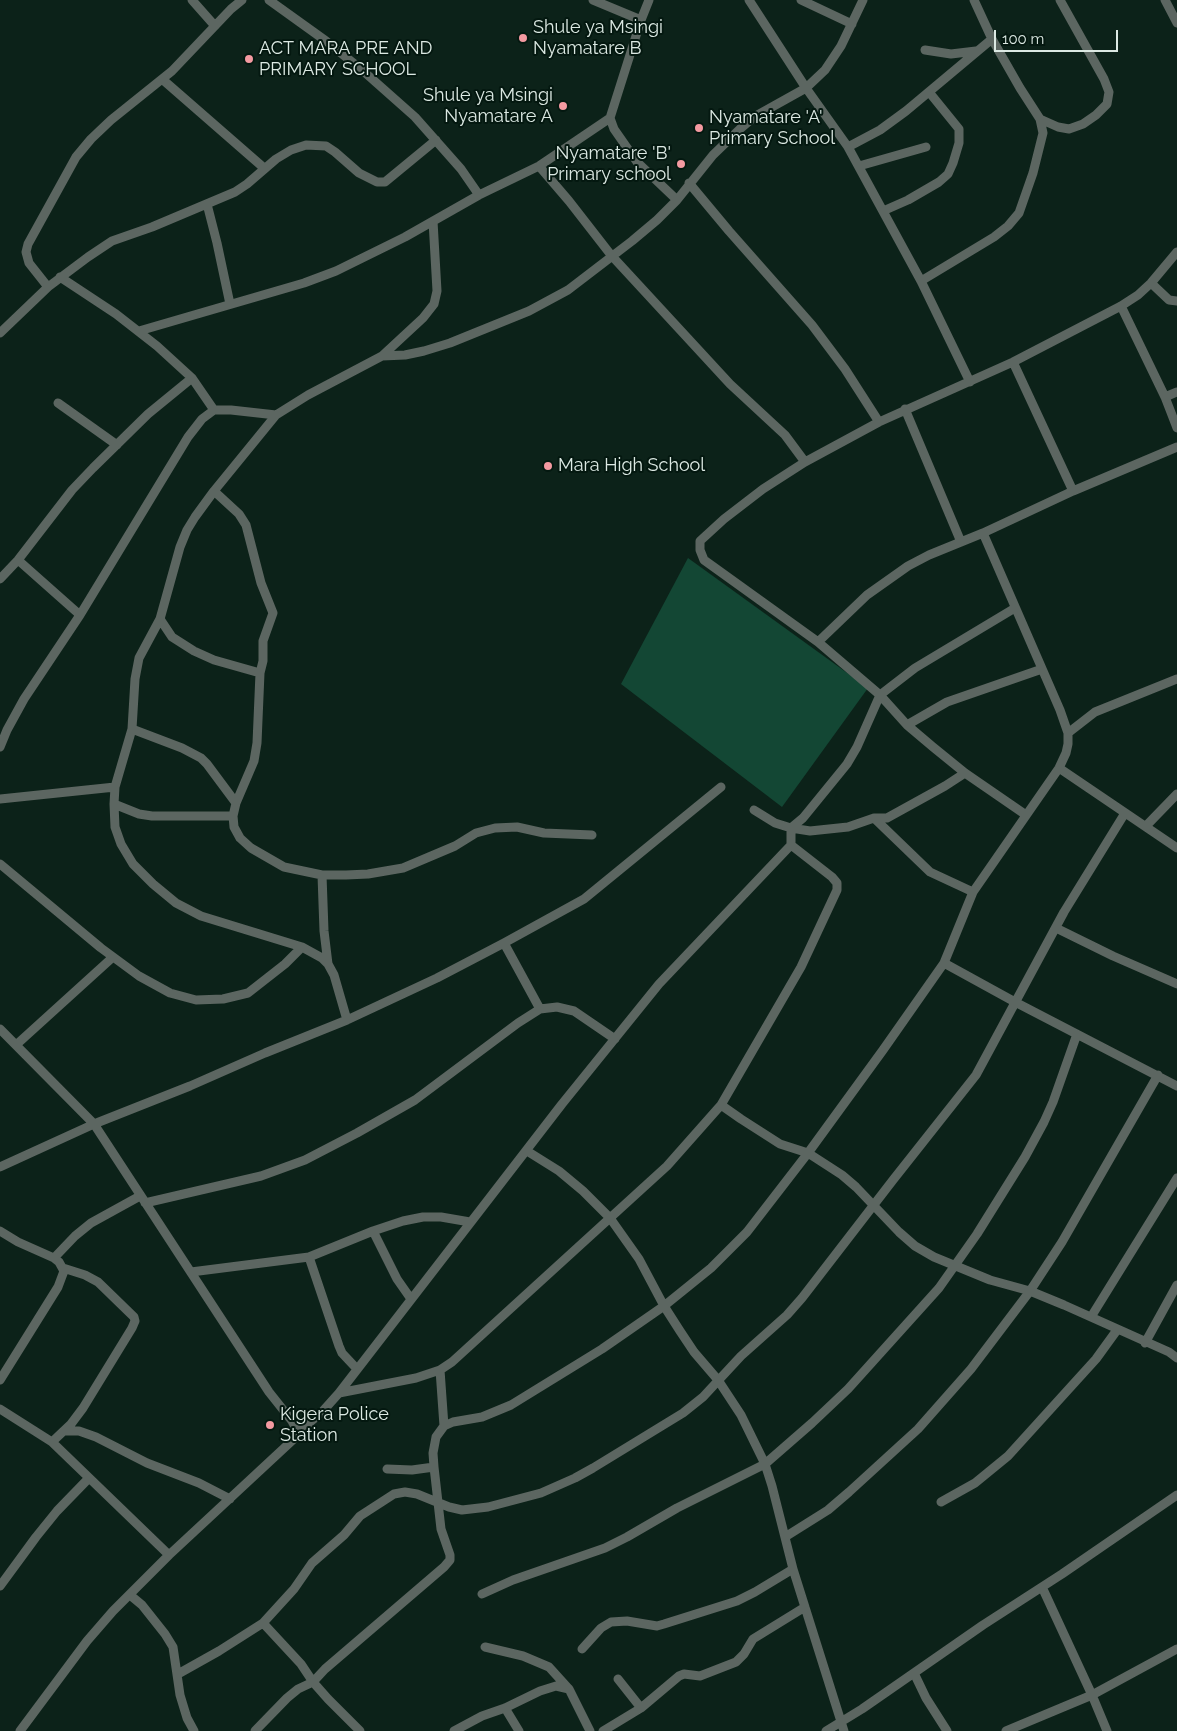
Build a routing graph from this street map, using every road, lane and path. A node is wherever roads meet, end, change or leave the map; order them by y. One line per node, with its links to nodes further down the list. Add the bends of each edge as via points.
1 (192, 0): 15 (street)
2 (242, 0): 15 (street)
3 (269, 0): 24 (street, via 362,70)
4 (593, 0): 12 (street)
5 (649, 0): 12 (street)
6 (748, 0): 20 (street)
7 (801, 0): 14 (street)
8 (863, 0): 14 (street)
9 (974, 0): 16 (street)
10 (1060, 0): 23 (street, via 1109,92 1107,104 1083,124 1069,129)
11 (1165, 0): 13 (street)
12 (640, 20): 22 (street)
13 (1177, 23)
14 (852, 24): 20 (street, via 825,70)
15 (215, 26): 19 (street)
16 (992, 39): 18 (street); 23 (street)
17 (925, 50): 18 (street, via 951,54)
18 (976, 52): 21 (street)
19 (162, 79): 29 (street); 41 (street, via 91,139 60,183 26,252 29,262)
20 (806, 88): 25 (street); 30 (street, via 740,128)
21 (929, 92): 25 (street, via 880,130); 34 (street, via 959,130 953,163 939,182)
22 (610, 118): 27 (street); 32 (street, via 637,162)
23 (1040, 120): 39 (street, via 1043,133 1019,213 994,238)
24 (436, 140): 29 (street, via 385,182 364,176 335,152 316,144 291,150); 31 (street)
25 (848, 146): 28 (street)
26 (926, 147): 28 (street)
27 (539, 166): 31 (street); 37 (street)
28 (859, 166): 34 (street)
29 (264, 168): 33 (street, via 235,192)
30 (689, 183): 32 (street); 57 (street, via 812,325 845,368)
31 (479, 195): 35 (street)
32 (677, 200): 37 (street)
33 (206, 204): 38 (street, via 112,241); 43 (street)
34 (883, 211): 39 (street)
35 (433, 221): 43 (street, via 336,272); 47 (street, via 438,291 434,304)
36 (1177, 252): 40 (street)
37 (612, 256): 47 (street, via 568,290 529,311 424,351); 61 (street, via 730,384 785,435)
38 (60, 277): 41 (street); 45 (street)
39 (921, 281): 50 (street)
40 (1152, 283): 42 (street, via 1169,300); 44 (street)
41 (48, 287): 46 (street)
42 (1177, 301)
43 (230, 304): 45 (street)
44 (1121, 306): 48 (street); 52 (street)
45 (139, 331): 49 (street)
46 (0, 333)
47 (382, 356): 56 (street)
48 (1013, 362): 50 (street); 63 (street)
49 (192, 378): 55 (street); 59 (street)
50 (970, 382): 54 (street)
51 (1177, 392): 52 (street)
52 (1164, 397): 58 (street)
53 (58, 403): 59 (street)
54 (905, 409): 57 (street); 65 (street)
55 (214, 410): 56 (street); 69 (street, via 188,437)
56 (276, 415): 62 (street)
57 (879, 422): 61 (street)
58 (1177, 428)
59 (117, 444): 66 (street, via 72,490)
60 (1177, 447): 63 (street)
61 (805, 462): 71 (street, via 724,519 700,540 700,550 704,560)
62 (214, 491): 70 (street, via 180,546); 73 (street, via 246,525 261,583 273,613 263,641)
63 (1072, 491): 64 (street)
64 (983, 533): 65 (street); 68 (street)
65 (961, 542): 71 (street, via 929,555 887,580 855,605)
66 (18, 560): 67 (street); 69 (street)
67 (0, 579)
68 (1015, 608): 72 (street); 75 (street, via 914,668)
69 (80, 616): 79 (street, via 24,699)
70 (160, 619): 73 (street, via 172,637 194,651); 77 (street, via 139,658)
71 (818, 642): 75 (street)
72 (1042, 669): 76 (street, via 947,702); 78 (street)
73 (260, 673): 86 (street, via 258,743 249,775)
74 (1177, 679): 78 (street, via 1095,712)
75 (880, 695): 76 (street); 94 (street, via 847,764)
76 (907, 725): 81 (street)
77 (132, 729): 82 (street); 86 (street, via 201,758)
78 (1068, 733): 80 (street, via 1066,753)
79 (0, 747)
80 (1059, 768): 89 (street); 90 (street)
81 (965, 773): 90 (street); 92 (street, via 886,818)
82 (115, 787): 85 (street); 87 (street)
83 (721, 787): 102 (street, via 584,899)
84 (1177, 794): 93 (street)
85 (0, 799)
86 (236, 803): 91 (street)
87 (114, 804): 91 (street, via 152,816); 103 (street, via 115,827 133,864 176,903 201,916)
88 (754, 810): 94 (street, via 775,823)
89 (1125, 813): 93 (street); 101 (street)
90 (1026, 815): 100 (street)
91 (233, 816): 99 (street, via 240,838 251,848 284,867)
92 (874, 818): 94 (street, via 848,827); 100 (street, via 930,872)
93 (1146, 826): 97 (street)
94 (791, 828): 96 (street)
95 (592, 835): 99 (street, via 544,833 517,827 495,828 403,868 368,874)
96 (792, 845): 113 (street, via 659,984); 117 (street, via 832,877 837,883 837,890 801,967)
97 (1177, 848)
98 (0, 864): 104 (street)
99 (322, 875): 106 (street)
100 (973, 892): 105 (street)
101 (1056, 928): 107 (street); 108 (street)
102 (504, 943): 109 (street); 110 (street)
103 (302, 947): 104 (street, via 248,993 223,999 196,1000 170,993); 106 (street)
104 (113, 957): 114 (street)
105 (944, 963): 108 (street); 120 (street)
106 (328, 964): 110 (street)
107 (1177, 984)
108 (1015, 1002): 112 (street); 124 (street, via 976,1076)
109 (540, 1009): 113 (street, via 557,1007 574,1011); 123 (street, via 415,1100 305,1160 261,1176)
110 (347, 1020): 118 (street)
111 (0, 1029): 114 (street)
112 (1077, 1034): 115 (street); 131 (street, via 1053,1102 1031,1146 997,1205)
113 (615, 1039): 119 (street)
114 (16, 1045): 118 (street)
115 (1158, 1075): 116 (street); 135 (street, via 1077,1218)
116 (1177, 1086)
117 (721, 1105): 120 (street, via 780,1144); 125 (street, via 667,1166)
118 (94, 1124): 121 (street); 123 (street)
119 (527, 1151): 125 (street, via 559,1171); 126 (street)
120 (808, 1153): 124 (street, via 842,1175); 137 (street, via 747,1232 711,1268)
121 (0, 1167)
122 (1177, 1178): 138 (street)
123 (142, 1200): 130 (street, via 91,1223); 133 (street)
124 (874, 1206): 131 (street, via 915,1246); 145 (street, via 787,1315)
125 (610, 1218): 137 (street, via 640,1259); 143 (street)
126 (470, 1222): 128 (street, via 423,1217); 136 (street)
127 (0, 1231): 130 (street)
128 (373, 1231): 129 (street); 136 (street)
129 (309, 1257): 133 (street); 142 (street, via 338,1346)
130 (54, 1258): 132 (street)
131 (955, 1266): 135 (street); 152 (street, via 848,1389)
132 (63, 1268): 144 (street, via 58,1287); 149 (street, via 98,1282 135,1320 90,1398)
133 (191, 1272): 150 (street)
134 (1177, 1285): 140 (street)
135 (1030, 1291): 138 (street); 160 (street, via 971,1370 918,1429 839,1501)
136 (411, 1299): 142 (street)
137 (664, 1306): 145 (street, via 694,1352); 148 (street, via 602,1349 510,1405)
138 (1091, 1317): 139 (street)
139 (1117, 1330): 140 (street); 158 (street, via 1096,1359 1008,1456 974,1484)
140 (1146, 1343): 141 (street)
141 (1177, 1358)
142 (357, 1369): 146 (street)
143 (440, 1370): 146 (street); 148 (street)
144 (0, 1380)
145 (718, 1380): 152 (street, via 741,1415); 159 (street, via 683,1413 559,1486 526,1498 477,1509 462,1510)
146 (339, 1393): 150 (street)
147 (0, 1409): 151 (street)
148 (444, 1426): 153 (street, via 436,1437)
149 (64, 1431): 151 (street); 157 (street, via 79,1431 96,1437)
150 (298, 1432): 157 (street, via 296,1438)
151 (52, 1442): 155 (street)
152 (765, 1464): 160 (street); 165 (street, via 605,1548)
153 (434, 1467): 154 (street); 159 (street)
154 (387, 1469)
155 (89, 1478): 161 (street); 163 (street, via 57,1511)
156 (1177, 1495): 164 (street)
157 (230, 1499): 161 (street)
158 (941, 1502)
159 (437, 1503): 168 (street, via 405,1492 394,1494 360,1516 344,1536 312,1563 294,1590); 175 (street, via 450,1560)
160 (785, 1537): 162 (street)
161 (169, 1555): 166 (street)
162 (793, 1569): 167 (street); 170 (street, via 736,1601 664,1624 611,1622)
163 (0, 1586)
164 (1042, 1587): 172 (street); 177 (street)
165 (482, 1594)
166 (130, 1595): 173 (street, via 166,1634 173,1647); 181 (street, via 87,1642)
167 (805, 1608): 179 (street, via 752,1639 736,1662 700,1676 679,1676); 180 (street)
168 (263, 1623): 173 (street); 175 (street, via 301,1664)
169 (485, 1647): 176 (street, via 523,1656 549,1667)
170 (582, 1649)
171 (1177, 1649): 177 (street)
172 (914, 1673): 180 (street); 190 (street)
173 (178, 1674): 182 (street, via 180,1695)
174 (618, 1679): 179 (street)
175 (312, 1682): 183 (street, via 286,1698); 184 (street)
176 (569, 1689): 178 (street, via 550,1687); 187 (street)
177 (1092, 1695): 191 (street); 192 (street)
178 (504, 1708): 185 (street); 186 (street)
179 (641, 1708): 188 (street)
180 (843, 1727): 189 (street)
181 (20, 1731)
182 (194, 1731)
183 (255, 1731)
184 (360, 1731)
185 (454, 1731)
186 (519, 1731)
187 (590, 1731)
188 (603, 1731)
189 (826, 1731)
190 (947, 1731)
191 (1006, 1731)
192 (1107, 1731)

